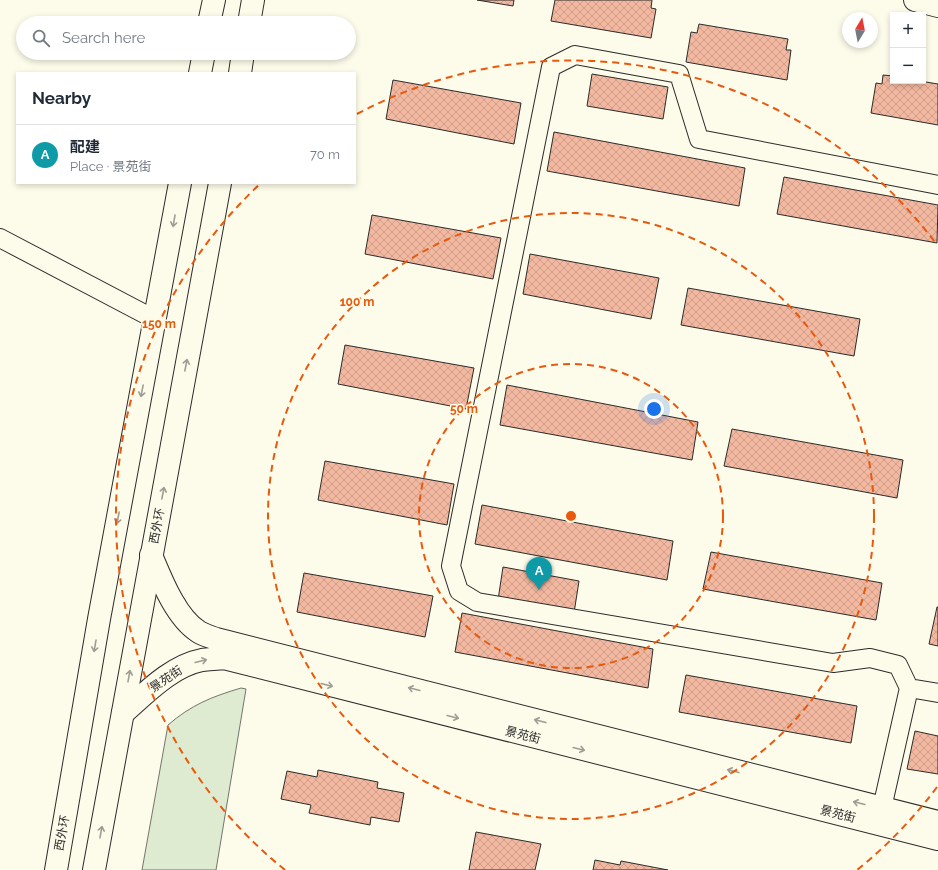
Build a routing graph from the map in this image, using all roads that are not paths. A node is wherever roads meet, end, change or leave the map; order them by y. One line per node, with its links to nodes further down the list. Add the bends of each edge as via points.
1 (214, 0): 5 (main road)
2 (253, 0): 6 (main road)
3 (915, 0): 4 (main road)
4 (938, 6)
5 (211, 16)
6 (250, 16)
7 (203, 60): 9 (main road)
8 (242, 60): 10 (main road)
9 (200, 72)
10 (240, 72)
11 (180, 184): 15 (main road, 西外环, one-way to 15)
12 (220, 184): 16 (main road, 西外环, one-way to 12)
13 (938, 185): 17 (street, via 699,139 678,74 575,55 551,67 451,566 459,591 476,602 833,663 870,658 898,665)
14 (0, 238): 15 (street)
15 (156, 320): 23 (main road, 西外环, one-way to 23, via 99,619)
16 (151, 555): 19 (main road, 西外环, one-way to 16); 20 (main road, 景苑街, one-way to 16, via 216,639 198,632 185,619 162,583)
17 (909, 688): 18 (street); 20 (street)
18 (938, 694)
19 (123, 713): 22 (main road, 景苑街, one-way to 22, via 161,680 178,669 201,660 224,658); 24 (main road, 西外环, one-way to 19)
20 (882, 808): 21 (main road, 景苑街)
21 (938, 822)
22 (938, 839)
23 (56, 870)
24 (94, 870)

